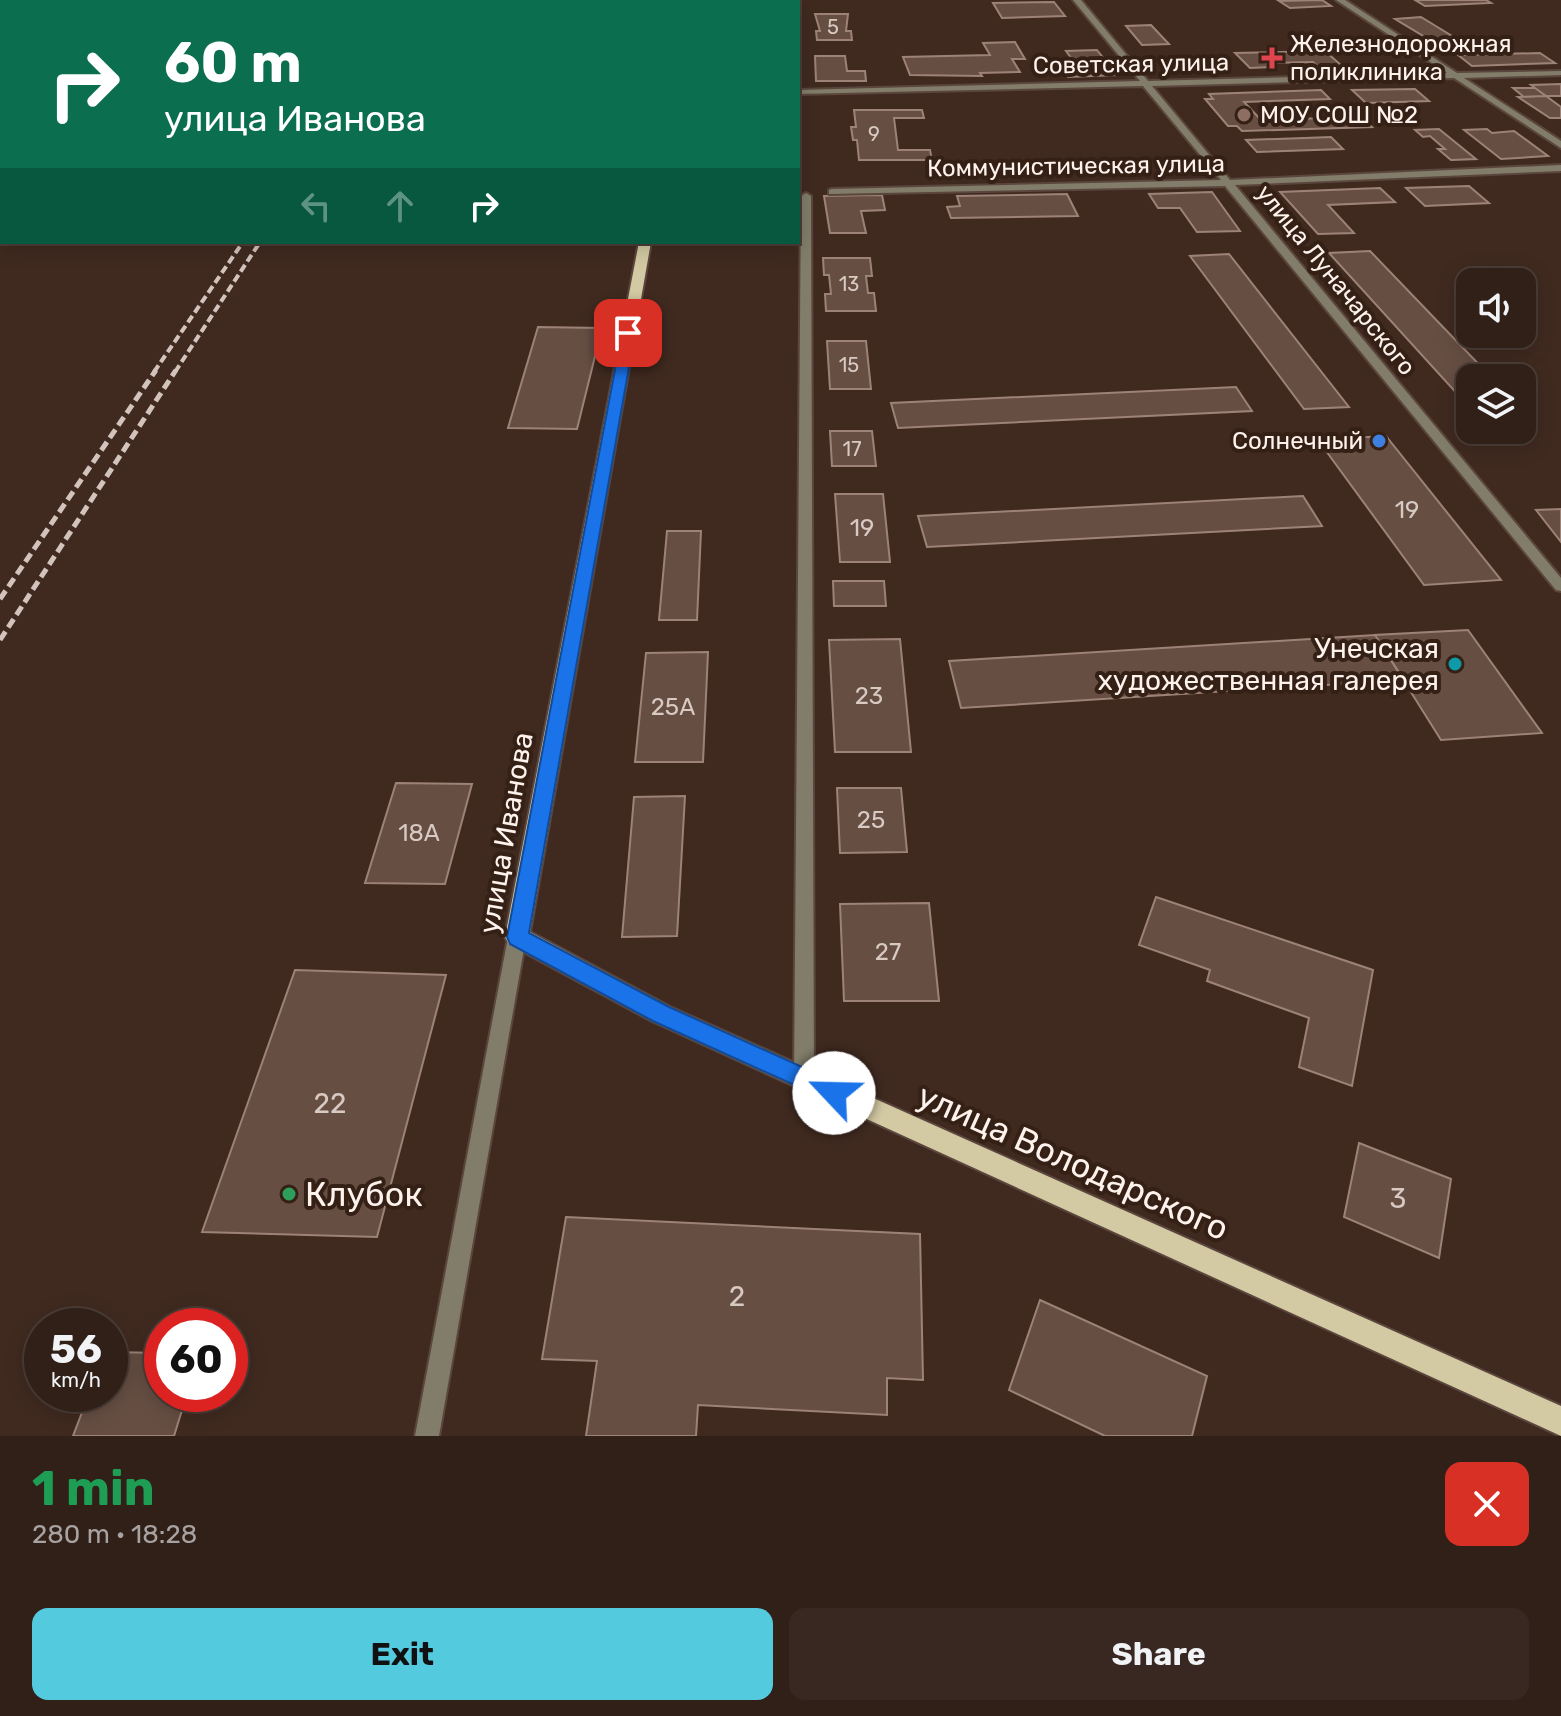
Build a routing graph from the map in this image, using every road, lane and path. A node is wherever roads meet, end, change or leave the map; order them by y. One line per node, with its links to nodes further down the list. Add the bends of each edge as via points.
1 (1077, 0): 5 (street, улица Луначарского)
2 (1340, 0): 4 (street)
3 (1561, 73): 4 (street, Советская улица)
4 (1458, 75): 5 (street, Советская улица); 7 (street)
5 (1143, 84): 6 (street, Советская улица); 9 (street, улица Луначарского)
6 (800, 92)
7 (1561, 145)
8 (1561, 168): 9 (street, Коммунистическая улица)
9 (1228, 183): 10 (street, Коммунистическая улица); 13 (street, улица Луначарского)
10 (832, 192)
11 (806, 196): 15 (street)
12 (645, 244): 14 (main road, улица Иванова)
13 (1559, 583)
14 (517, 937): 15 (main road, улица Володарского, via 661,1014); 17 (street, улица Иванова)
15 (804, 1079): 16 (main road, улица Володарского)
16 (1561, 1422)
17 (427, 1436)

